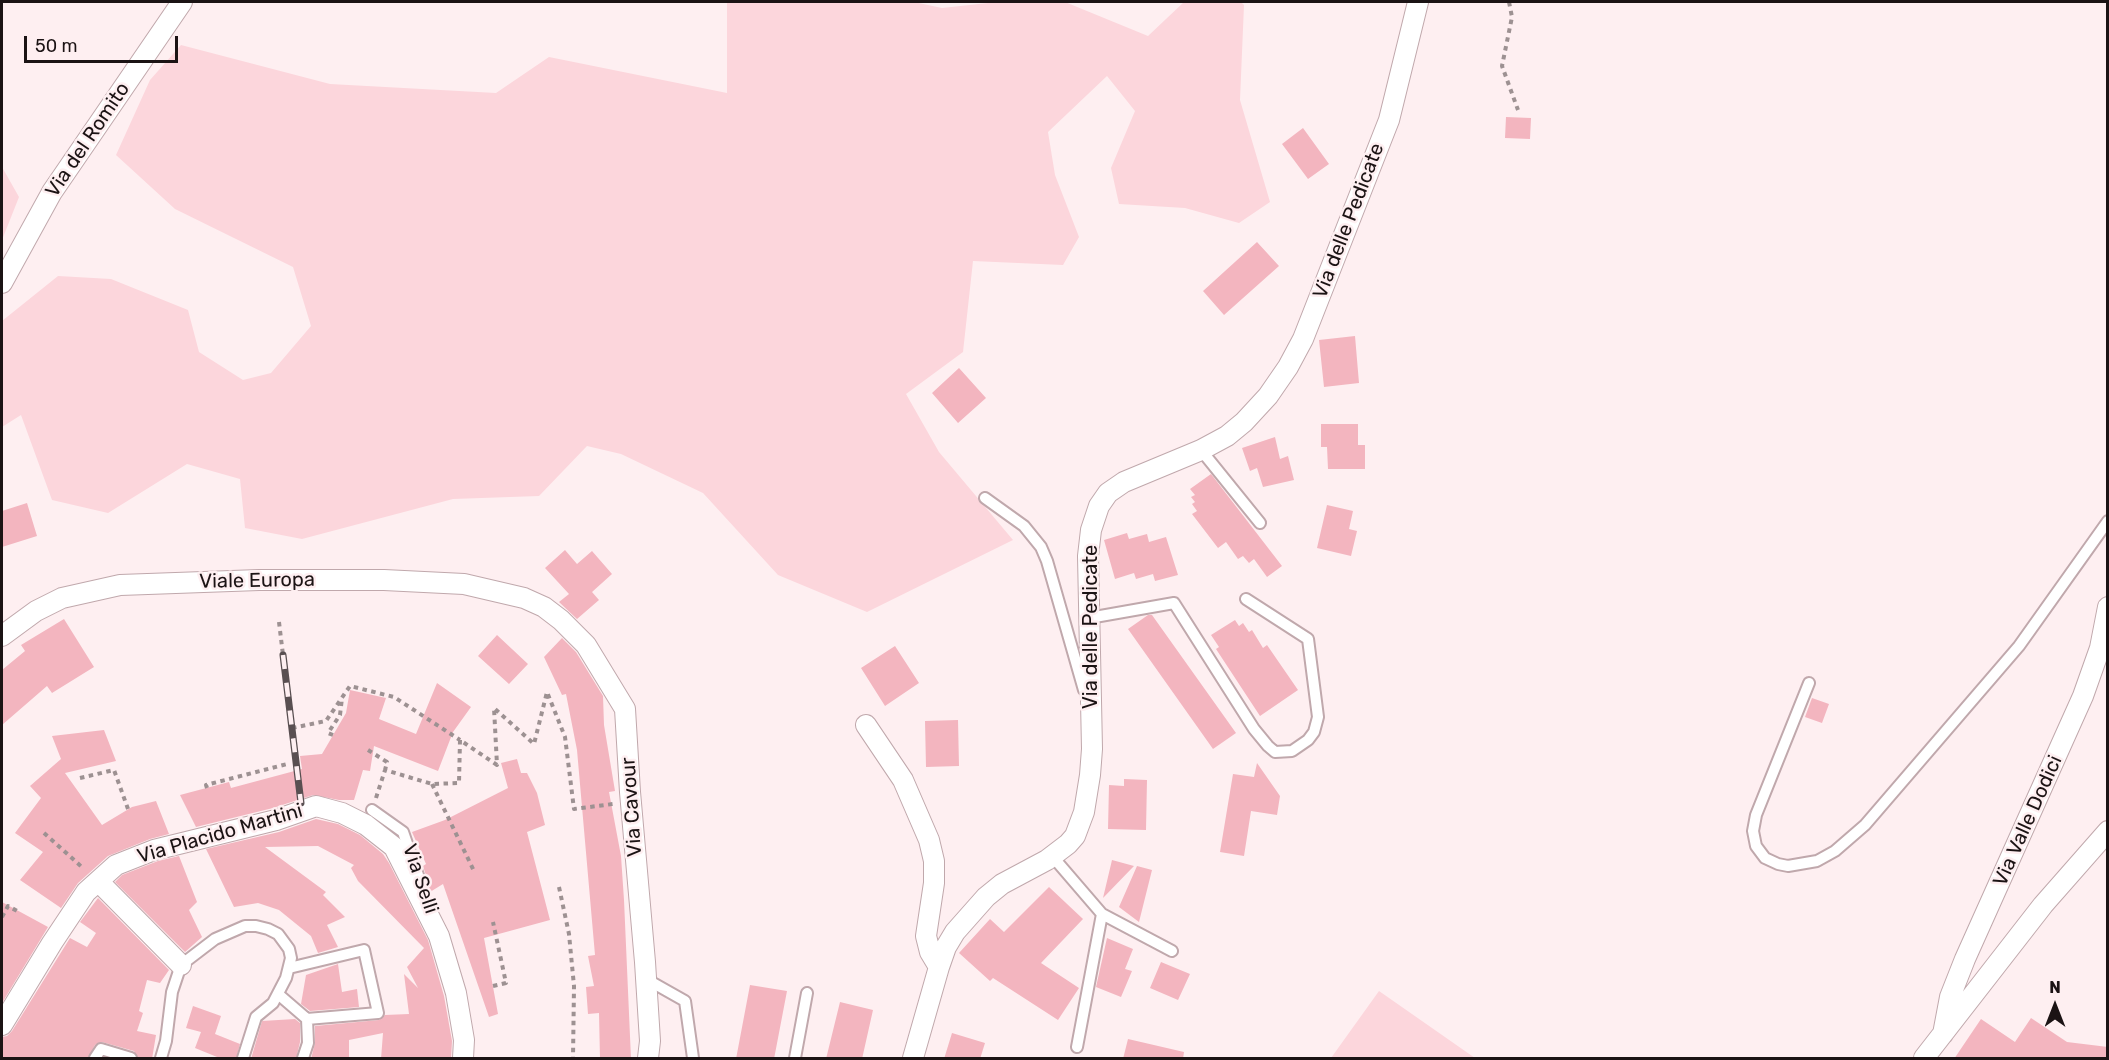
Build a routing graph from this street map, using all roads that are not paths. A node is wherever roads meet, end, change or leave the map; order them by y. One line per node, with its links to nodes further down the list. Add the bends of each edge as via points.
1 (182, 2): 3 (street, Via del Romito, via 52,192)
2 (1418, 2): 4 (street, Via delle Pedicate, via 1389,120 1304,339 1282,377 1245,422)
3 (2, 283)
4 (1202, 450): 7 (lane); 11 (street, Via delle Pedicate, via 1124,482 1102,500 1088,556)
5 (985, 498): 14 (lane, via 1024,526 1041,547)
6 (2108, 521): 13 (lane, via 2019,646 1865,825 1817,861 1788,866 1765,858 1756,846 1753,831)
7 (1260, 523)
8 (524, 598): 12 (street, Viale Europa, via 464,584 384,580 120,585 62,598); 26 (street, Via Cavour, via 544,607 586,645 626,709)
9 (1246, 599): 11 (lane, via 1308,639 1318,717 1308,740 1292,751 1275,752 1254,729 1174,603)
10 (2108, 607): 31 (street, Via Valle Dodici, via 2100,648 2083,696 1965,959 1950,997)
11 (1089, 618): 14 (street, Via delle Pedicate)
12 (2, 636)
13 (1809, 683)
14 (1092, 716): 18 (street, Via delle Pedicate, via 1084,812 1075,836)
15 (866, 725): 24 (street, via 903,780 929,840 934,883 926,936)
16 (372, 810): 21 (lane, Via Selli, via 403,832)
17 (2108, 831): 31 (street, via 2043,905)
18 (1053, 857): 20 (lane); 24 (street, Via delle Pedicate, via 1010,879 986,897 955,932)
19 (98, 881): 21 (street, Via Placido Martini, via 116,865 154,849 276,820 316,806 366,825 394,847); 23 (street); 30 (street, Via Placido Martini, via 58,933)
20 (1102, 914): 22 (lane); 32 (lane)
21 (439, 936): 38 (street, Via Placido Martini, via 456,993)
22 (1172, 951)
23 (181, 965): 25 (lane, via 215,939 245,926 256,926 268,929 284,941 291,958); 35 (lane, via 172,992)
24 (939, 967): 42 (street, Via delle Pedicate)
25 (290, 968): 28 (lane); 29 (lane, via 363,950 378,1013)
26 (646, 979): 39 (street, Via Cavour); 40 (lane, via 686,1001)
27 (807, 993): 41 (lane)
28 (278, 994): 29 (lane); 36 (lane, via 256,1017)
29 (307, 1019): 37 (lane, via 308,1043)
30 (2, 1024)
31 (1943, 1034): 43 (street)
32 (1077, 1047)
33 (95, 1059): 34 (lane, via 100,1049)
34 (131, 1059)
35 (161, 1059)
36 (243, 1059)
37 (303, 1059)
38 (463, 1059)
39 (648, 1059)
40 (693, 1059)
41 (795, 1059)
42 (913, 1059)
43 (1924, 1059)

